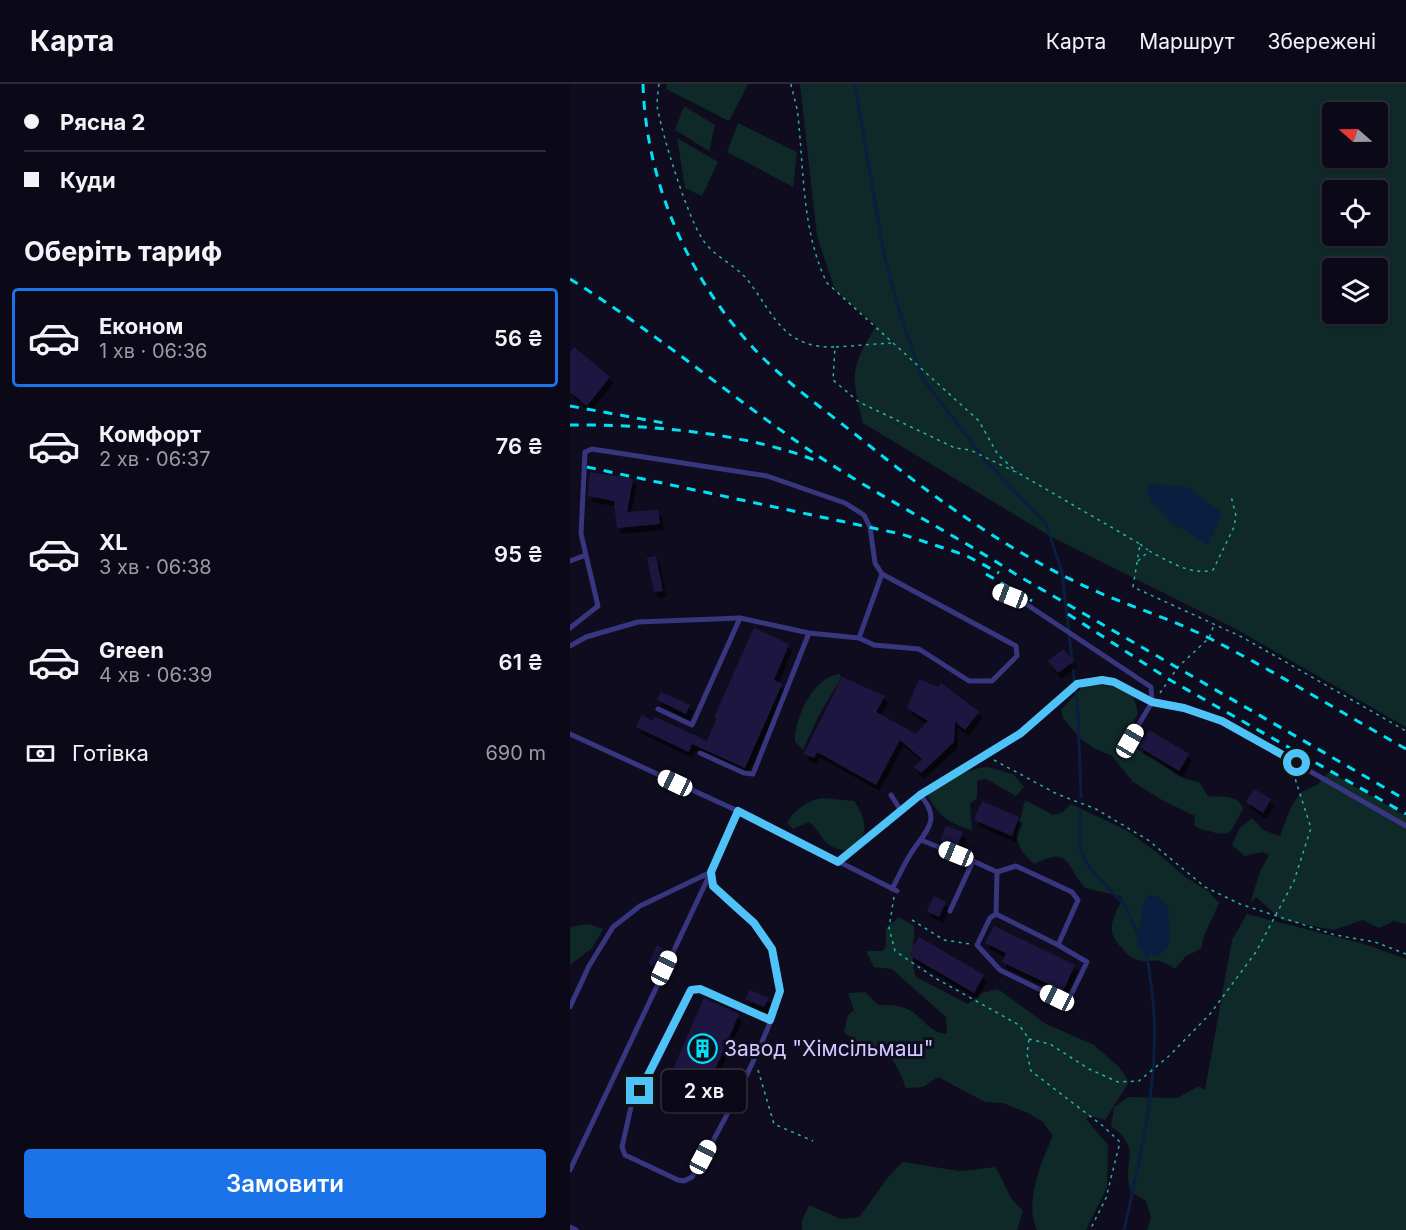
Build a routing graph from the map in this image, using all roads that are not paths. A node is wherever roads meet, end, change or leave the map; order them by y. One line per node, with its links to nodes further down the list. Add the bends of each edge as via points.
1 (586, 555): 2 (lane); 3 (lane, via 581,534 582,487 585,452 592,449 766,476 845,503 864,515 870,527 874,563); 6 (lane, via 598,606)
2 (570, 561)
3 (882, 574): 8 (lane); 8 (lane, via 1016,646 1017,656 992,681 969,681 919,649 874,645)
4 (996, 591): 10 (lane, via 1023,602 1152,687)
5 (740, 618): 7 (lane); 9 (lane, via 638,622); 11 (lane, via 692,725)
6 (570, 628)
7 (809, 633): 8 (lane); 14 (lane, via 753,774)
8 (859, 638)
9 (570, 646)
10 (1152, 702): 13 (lane); 16 (lane, via 1114,682 1077,684 1021,733); 19 (lane, via 1222,721)
11 (658, 709)
12 (570, 734): 17 (lane)
13 (1130, 741)
14 (700, 753)
15 (891, 795): 18 (lane)
16 (920, 795): 18 (lane); 20 (lane, via 929,805 931,824)
17 (738, 811): 22 (lane); 23 (lane)
18 (901, 811): 22 (lane)
19 (1406, 826)
20 (921, 840): 21 (lane); 22 (lane, via 910,854 895,890)
21 (973, 861): 24 (lane); 25 (lane)
22 (838, 862)
23 (711, 872): 28 (lane, via 640,906 613,927); 29 (lane, via 713,886 754,923 772,949 780,991); 30 (lane)
24 (997, 872): 26 (lane); 27 (lane, via 1016,866 1072,892 1078,900)
25 (950, 911)
26 (996, 914): 27 (lane); 27 (lane, via 990,918 977,945 1000,970 1057,998 1070,997 1088,962)
27 (1058, 945)
28 (570, 1007)
29 (770, 1020): 29 (lane, via 700,989 691,990 631,1107 622,1147 625,1155 678,1180 690,1179 722,1123)
30 (570, 1170)
31 (570, 1227): 32 (lane)
32 (576, 1230)

